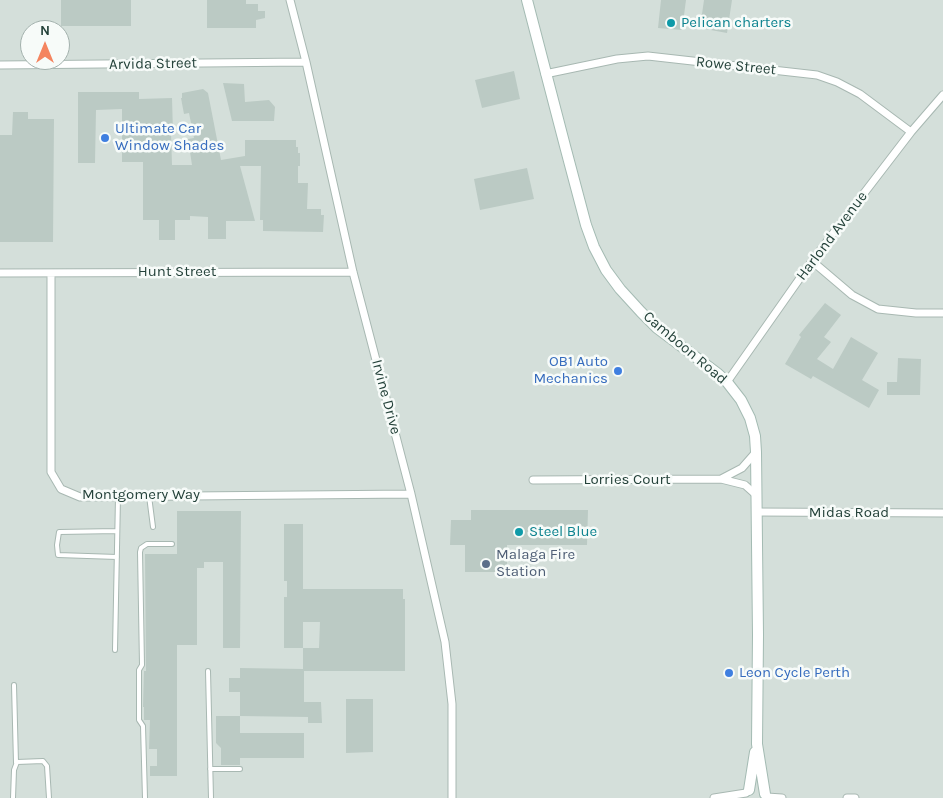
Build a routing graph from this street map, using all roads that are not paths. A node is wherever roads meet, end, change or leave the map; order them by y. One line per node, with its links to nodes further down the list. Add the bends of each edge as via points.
1 (290, 0): 3 (street, Irvine Drive)
2 (527, 0): 5 (street, Camboon Road)
3 (306, 62): 4 (street, Arvida Street); 9 (street, Irvine Drive)
4 (0, 66)
5 (545, 74): 7 (street, Rowe Street, via 648,56 817,75 860,94); 13 (street, Camboon Road, via 586,225 606,270 657,328)
6 (943, 95): 7 (street, Harlond Avenue)
7 (911, 132): 8 (street, Harlond Avenue)
8 (812, 261): 12 (street, via 852,295 878,309); 13 (street, Harlond Avenue)
9 (353, 272): 11 (street, Hunt Street); 17 (street, Irvine Drive)
10 (0, 273): 11 (street, Hunt Street)
11 (51, 273): 20 (street, Montgomery Way, via 51,472 61,489 80,497)
12 (943, 313)
13 (727, 382): 14 (street, Camboon Road, via 750,418)
14 (756, 452): 15 (street, Lorries Court, via 742,468); 18 (street, Camboon Road)
15 (720, 479): 16 (street, Lorries Court); 18 (street, Lorries Court, via 745,485)
16 (533, 480)
17 (411, 494): 19 (street, Montgomery Way); 40 (street, Irvine Drive, via 446,642 452,704)
18 (755, 494): 21 (street, Camboon Road)
19 (149, 496): 20 (street, Montgomery Way); 23 (lane)
20 (118, 497): 24 (lane)
21 (756, 512): 22 (street, Midas Road); 30 (street, Camboon Road)
22 (943, 513)
23 (153, 527)
24 (117, 531): 26 (lane); 26 (lane, via 58,532 57,545 58,555)
25 (172, 544): 38 (lane, via 147,544 140,552 142,665 139,670 139,720 143,726)
26 (117, 557): 27 (lane)
27 (115, 650)
28 (208, 671): 32 (lane)
29 (14, 685): 31 (lane)
30 (757, 744): 34 (street, Camboon Road); 35 (street, Camboon Road)
31 (16, 765): 36 (lane); 37 (lane, via 17,762 43,761 47,766)
32 (210, 769): 33 (lane); 39 (lane)
33 (240, 769)
34 (746, 794): 35 (street, via 758,789); 41 (street)
35 (767, 796): 42 (street)
36 (13, 798)
37 (49, 798)
38 (145, 798)
39 (211, 798)
40 (452, 798)
41 (714, 798)
42 (782, 798)
43 (847, 798): 44 (street)
44 (855, 798)

